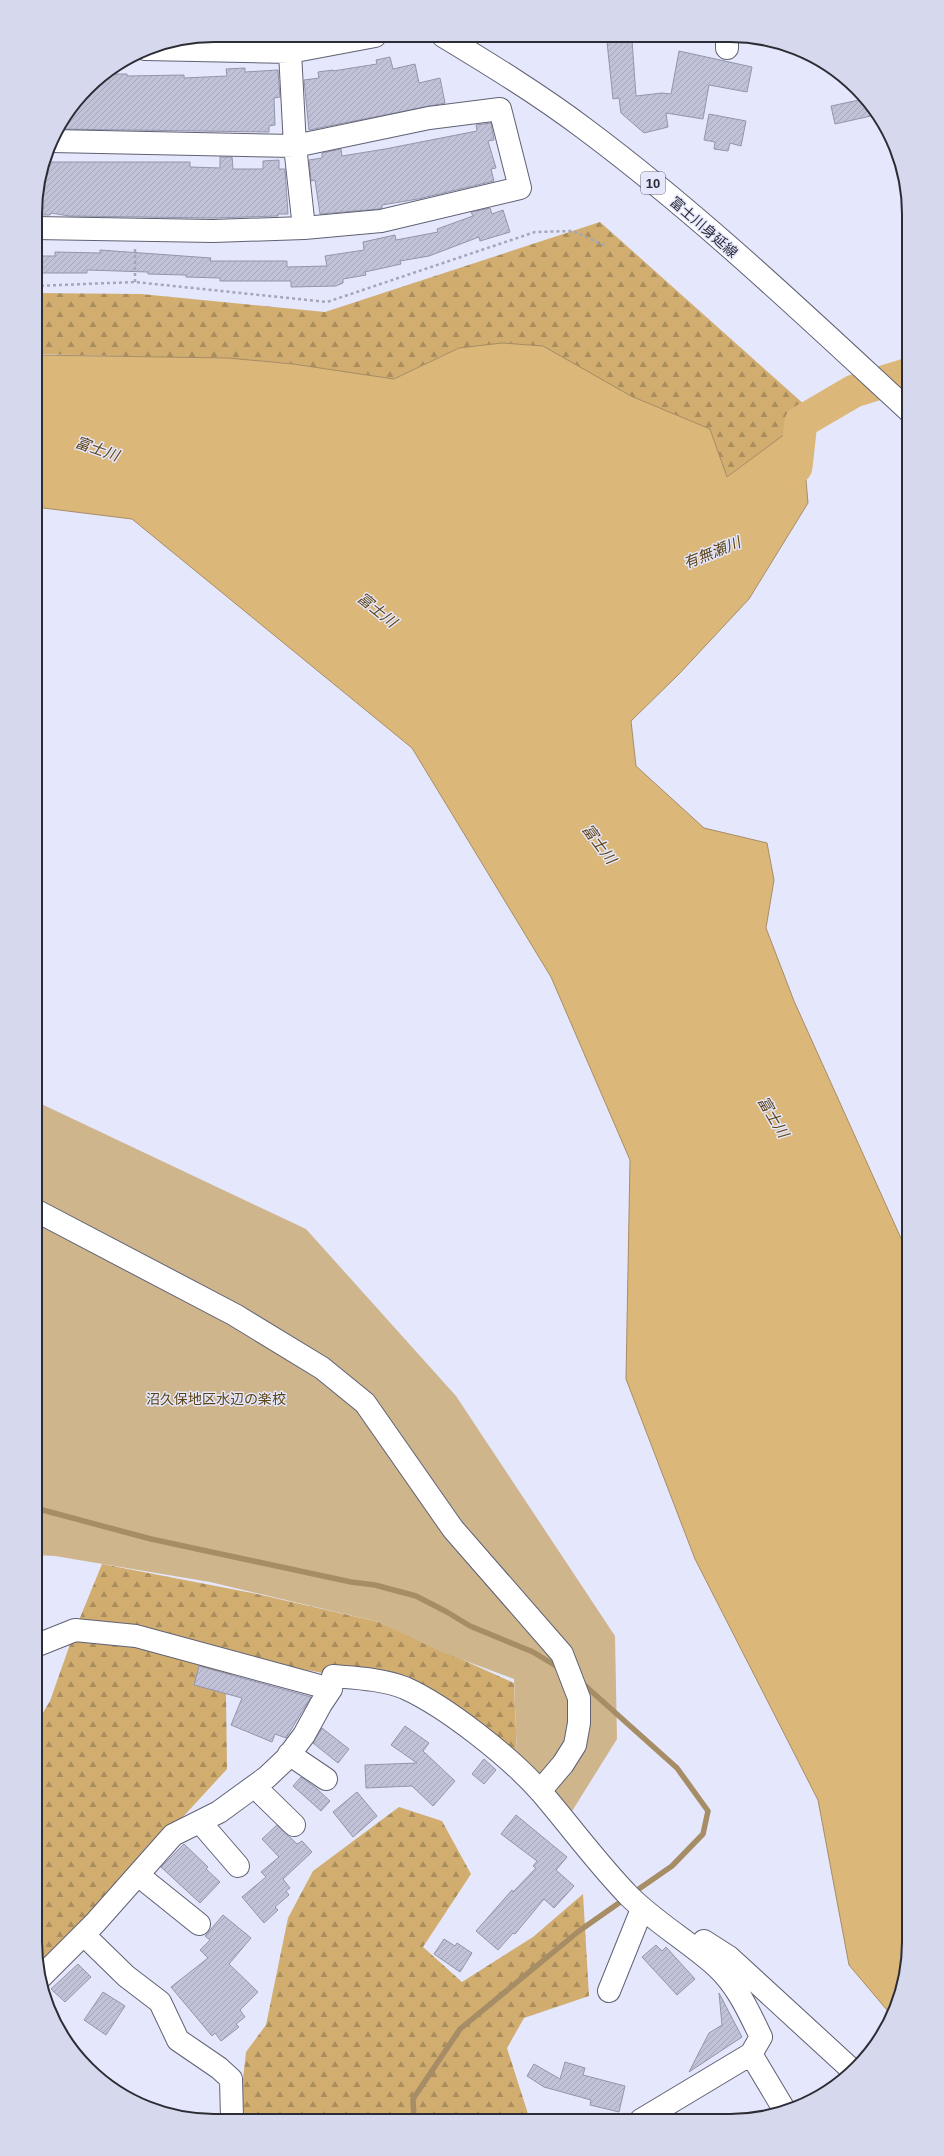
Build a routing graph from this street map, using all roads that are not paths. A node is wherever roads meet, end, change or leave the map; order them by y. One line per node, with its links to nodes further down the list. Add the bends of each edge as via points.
1 (343, 42): 5 (street)
2 (453, 42): 10 (street, 富士川身延線 / 10, via 584,128 689,213)
3 (190, 45): 4 (street); 5 (street)
4 (175, 46)
5 (290, 52): 7 (street)
6 (58, 141): 7 (street)
7 (295, 146): 9 (street); 9 (street, via 429,118 500,109 520,188 381,221)
8 (42, 228): 9 (street, via 212,231)
9 (304, 228)
10 (902, 404)
11 (42, 1214): 17 (street, via 235,1315 322,1368 365,1403 453,1529 562,1654 579,1698 575,1744 563,1764)
12 (42, 1643): 13 (street, via 74,1630 136,1636)
13 (331, 1689): 14 (street, via 304,1735); 17 (street, via 333,1676 364,1678 404,1688 444,1711 504,1756)
14 (289, 1754): 15 (street); 16 (street)
15 (326, 1779)
16 (255, 1787): 18 (street); 19 (street)
17 (540, 1791): 22 (street, via 602,1868)
18 (200, 1822): 20 (street); 21 (street, via 173,1835)
19 (294, 1825)
20 (238, 1866)
21 (138, 1875): 23 (street); 25 (street)
22 (642, 1909): 24 (street); 27 (street)
23 (199, 1924)
24 (668, 1928): 28 (street, via 717,1966 743,2000 761,2037); 29 (street, via 679,1924 729,1957)
25 (84, 1935): 26 (street); 31 (street, via 126,1976 160,2002 178,2040 231,2079)
26 (45, 1974)
27 (609, 1991)
28 (751, 2054): 30 (street); 32 (street)
29 (848, 2067)
30 (782, 2106)
31 (232, 2114)
32 (651, 2114)

